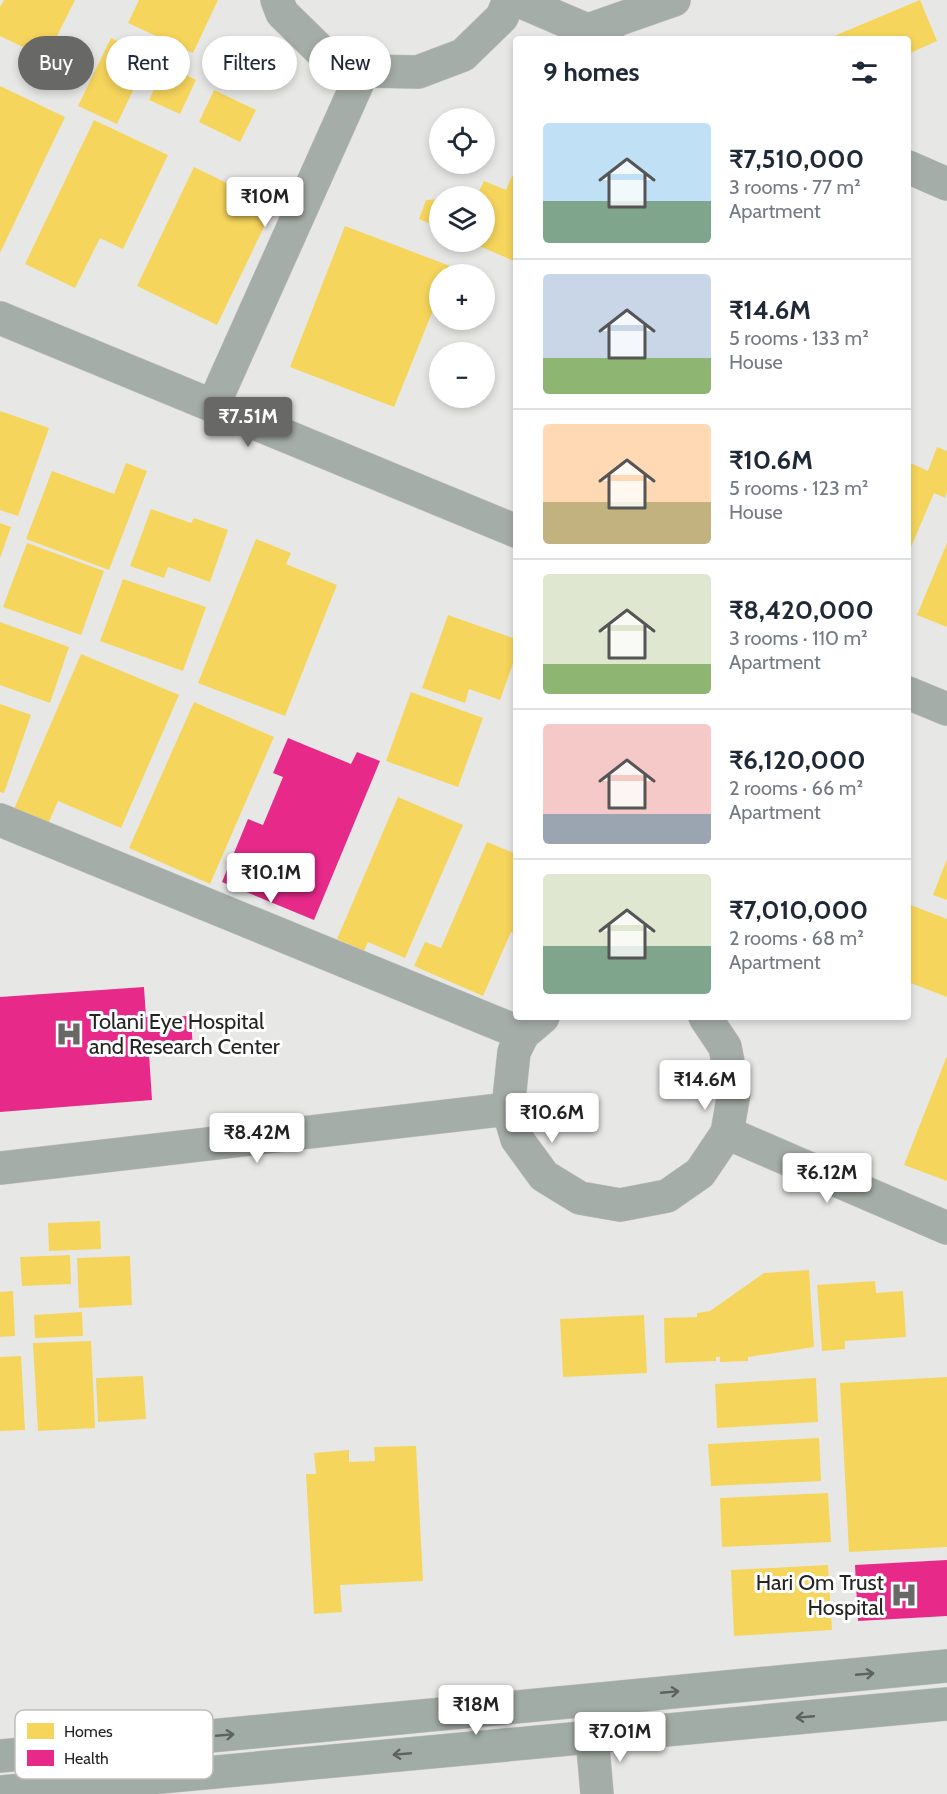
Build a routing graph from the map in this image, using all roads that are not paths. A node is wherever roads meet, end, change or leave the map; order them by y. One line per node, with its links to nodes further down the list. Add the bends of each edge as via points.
1 (277, 0): 6 (street, via 282,14)
2 (510, 0): 7 (street, via 502,17 462,55 418,72)
3 (517, 0): 5 (street)
4 (674, 0): 5 (street)
5 (598, 35)
6 (309, 40)
7 (391, 72)
8 (354, 90): 12 (street)
9 (911, 168): 10 (street)
10 (947, 184)
11 (0, 318): 12 (street)
12 (213, 406): 13 (street)
13 (513, 530)
14 (911, 694): 15 (street)
15 (947, 709)
16 (0, 820): 17 (street)
17 (513, 1018)
18 (517, 1020): 20 (street)
19 (707, 1020): 22 (street, via 725,1047 734,1093)
20 (533, 1026): 21 (street, via 514,1052)
21 (508, 1108): 22 (street, via 517,1139 544,1176 580,1198 620,1205 667,1196 700,1173); 23 (street)
22 (727, 1133): 24 (street)
23 (0, 1168)
24 (947, 1228)
25 (947, 1666): 27 (main road, one-way to 25)
26 (947, 1704): 28 (main road, one-way to 28)
27 (213, 1736)
28 (592, 1736): 32 (main road, one-way to 32); 35 (street)
29 (15, 1755): 30 (main road, one-way to 29)
30 (0, 1756)
31 (210, 1779): 33 (main road, one-way to 33)
32 (213, 1779)
33 (157, 1785): 34 (main road)
34 (0, 1792)
35 (597, 1794)

